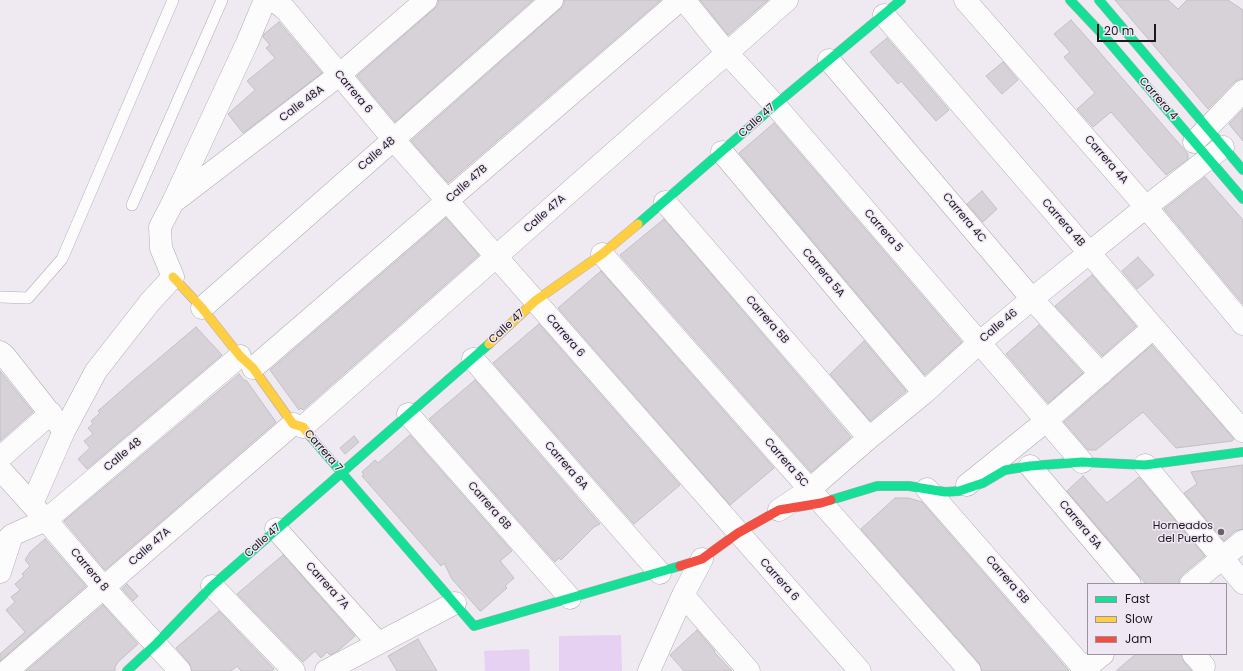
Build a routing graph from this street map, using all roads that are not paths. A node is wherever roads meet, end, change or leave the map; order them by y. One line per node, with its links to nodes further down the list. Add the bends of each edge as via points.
1 (173, 0): 37 (lane, via 62,259 28,298)
2 (222, 0): 31 (lane)
3 (265, 0): 16 (street)
4 (426, 0): 19 (street, Calle 48A)
5 (552, 0): 23 (street, Calle 48)
6 (680, 0): 28 (street, Calle 47B)
7 (684, 0): 17 (street, Carrera 5)
8 (787, 0): 17 (street, Calle 47A)
9 (901, 0): 14 (street, Calle 47)
10 (965, 0): 32 (street, Carrera 4A)
11 (1070, 0): 15 (street, Carrera 4)
12 (1099, 0): 15 (street, Carrera 4)
13 (284, 3): 16 (street); 19 (street, Carrera 6)
14 (884, 15): 18 (street, Calle 47); 33 (street, Carrera 4B)
15 (1111, 29): 22 (street, Carrera 4); 22 (street, Carrera 4)
16 (247, 43): 29 (street)
17 (727, 53): 21 (street, Carrera 5); 35 (street, Calle 47A)
18 (829, 60): 21 (street, Calle 47); 38 (street, Carrera 4C)
19 (339, 75): 23 (street, Carrera 6); 29 (street, Calle 48A)
20 (1243, 91): 22 (street)
21 (775, 105): 24 (street, Calle 47); 43 (street, Carrera 5)
22 (1201, 135): 25 (street, Carrera 4); 25 (street, Carrera 4)
23 (393, 139): 28 (street, Carrera 6); 40 (street, Calle 48)
24 (722, 152): 30 (street, Calle 47); 48 (street, Carrera 5A)
25 (1216, 153): 26 (street, Carrera 4); 27 (street, Carrera 4); 32 (street, Calle 46)
26 (1243, 170)
27 (1243, 199)
28 (447, 201): 35 (street, Carrera 6); 46 (street, Calle 47B)
29 (173, 202): 36 (street, via 160,227 161,248)
30 (665, 202): 34 (street, Calle 47); 55 (street, Carrera 5B)
31 (132, 205)
32 (1146, 207): 33 (street, Calle 46); 41 (street, Carrera 4A)
33 (1089, 253): 38 (street, Calle 46); 42 (street, Carrera 4B)
34 (602, 254): 39 (street, Calle 47); 65 (street, Carrera 5C)
35 (496, 257): 39 (street, Carrera 6); 52 (street, Calle 47A)
36 (173, 277): 40 (street, Carrera 7); 53 (street, via 96,371)
37 (0, 298)
38 (1032, 298): 43 (street, Calle 46); 47 (street, Carrera 4C)
39 (535, 302): 45 (street, Calle 47); 69 (street, Carrera 6)
40 (202, 308): 46 (street, Carrera 7)
41 (1243, 324)
42 (1153, 328): 47 (street); 54 (street, Carrera 4B)
43 (979, 344): 48 (street, Calle 46); 51 (street, Carrera 5)
44 (0, 352): 49 (street)
45 (472, 359): 50 (street, Calle 47); 75 (street, Carrera 6A)
46 (247, 362): 52 (street, Carrera 7); 67 (street, Calle 48)
47 (1101, 374): 51 (street)
48 (924, 393): 55 (street, Calle 46)
49 (51, 413): 53 (street); 57 (street)
50 (408, 414): 62 (street, Calle 47); 82 (street, Carrera 6B)
51 (1046, 421): 58 (street, Carrera 5); 64 (street)
52 (298, 426): 62 (street, Carrera 7); 80 (street, Calle 47A)
53 (64, 431): 67 (street)
54 (1243, 431)
55 (869, 438): 65 (street, Calle 46)
56 (1243, 452): 59 (street)
57 (0, 458)
58 (1082, 462): 59 (street); 60 (street)
59 (1146, 465): 72 (street)
60 (1030, 466): 64 (street, via 1005,470 983,483); 76 (street, Carrera 5A)
61 (0, 469): 67 (street, Carrera 8)
62 (342, 472): 68 (street, Calle 47); 83 (street, Carrera 7)
63 (927, 489): 64 (street); 65 (street, via 877,486); 87 (street, Carrera 5B)
64 (959, 491)
65 (815, 496): 66 (street, Calle 46); 96 (street, Carrera 5C)
66 (779, 510): 69 (street)
67 (39, 512): 70 (street, Calle 48); 80 (street, Carrera 8)
68 (276, 529): 79 (street, Calle 47); 84 (street, Carrera 7A)
69 (738, 533): 73 (street); 95 (street, Carrera 6)
70 (6, 541): 74 (street)
71 (1243, 542): 72 (street)
72 (1222, 558): 77 (street); 78 (street)
73 (702, 559): 75 (street); 81 (street)
74 (0, 572)
75 (660, 573): 82 (street)
76 (1129, 583)
77 (1192, 583)
78 (1243, 583)
79 (212, 586): 85 (street, Calle 47); 91 (street)
80 (104, 588): 85 (street, Carrera 8); 88 (street, Calle 47A)
81 (683, 595): 93 (street); 94 (street)
82 (570, 598): 83 (street, Carrera 7, via 474,626)
83 (455, 603): 84 (street)
84 (378, 643): 92 (street)
85 (156, 644): 89 (street, Calle 47); 90 (street, Carrera 8)
86 (1102, 655): 87 (street)
87 (1084, 670)
88 (7, 671)
89 (127, 671)
90 (180, 671)
91 (294, 671)
92 (326, 671)
93 (649, 671)
94 (749, 671)
95 (860, 671)
96 (970, 671)

